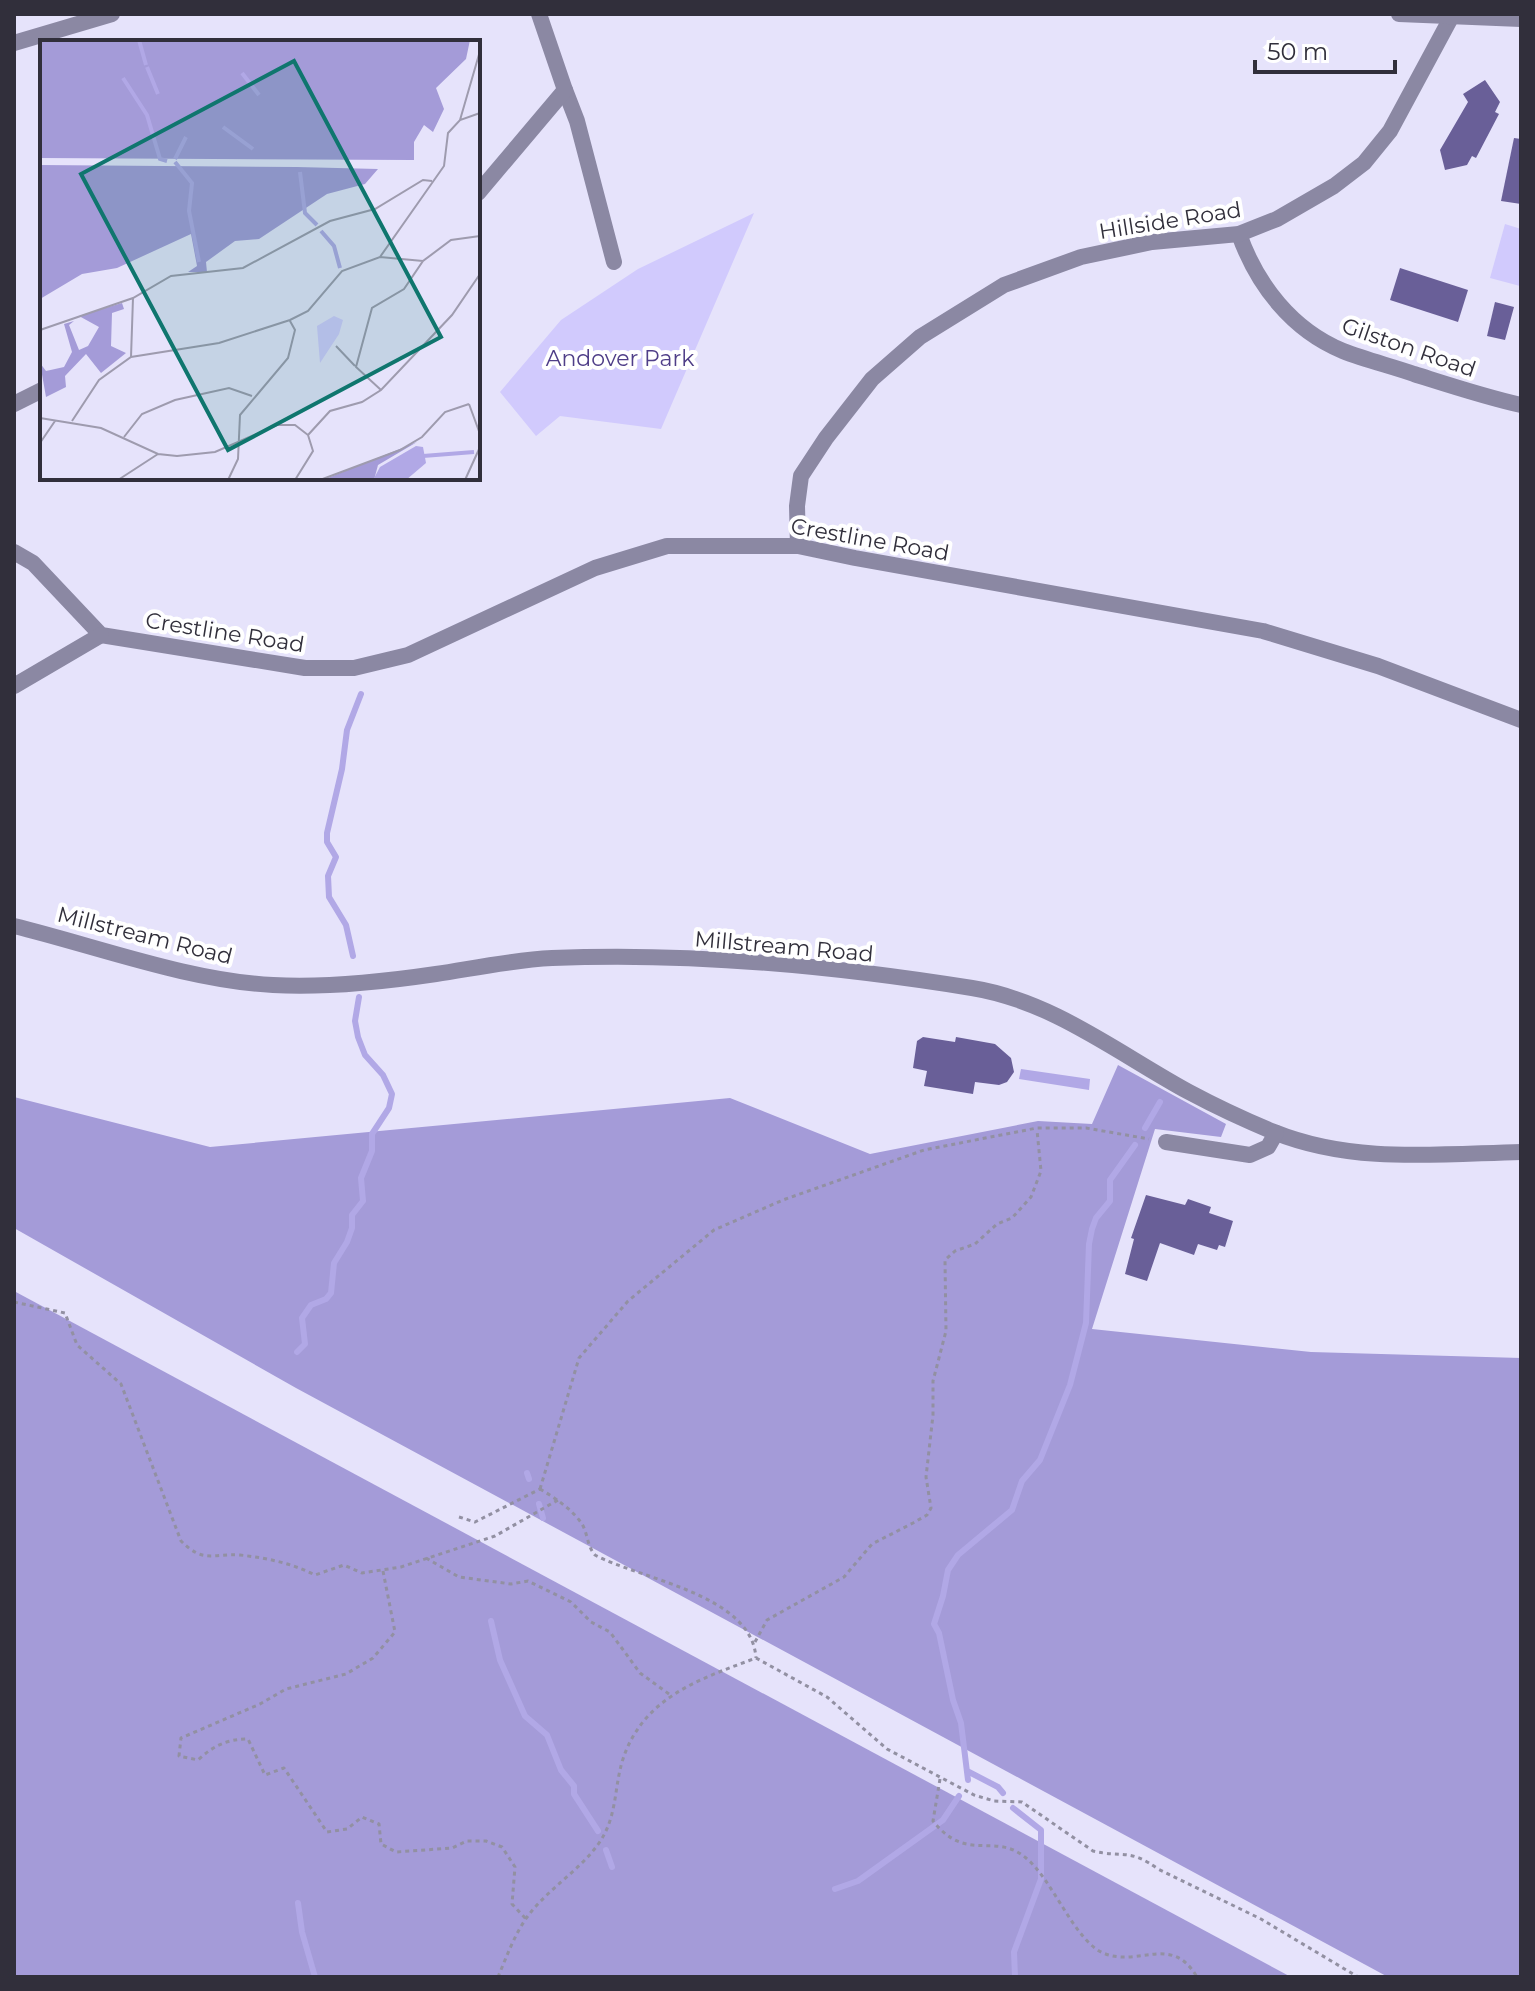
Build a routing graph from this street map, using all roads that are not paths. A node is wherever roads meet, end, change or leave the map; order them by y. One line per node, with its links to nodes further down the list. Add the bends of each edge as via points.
1 (112, 14): 6 (street)
2 (539, 14): 7 (street)
3 (1399, 14): 4 (street)
4 (1453, 15): 5 (street); 9 (street, Hillside Road, via 1390,131 1364,163 1288,213)
5 (1521, 19)
6 (14, 43)
7 (565, 90): 8 (street); 10 (street)
8 (480, 191)
9 (1239, 234): 13 (street, Gilston Road, via 1271,296 1310,332 1341,350); 14 (street, Hillside Road, via 1152,242 1081,257 1004,285 920,337 872,379 801,476)
10 (614, 262)
11 (40, 391): 12 (street)
12 (14, 404)
13 (1521, 405)
14 (798, 546): 16 (street, Crestline Road, via 667,546 595,568 422,650 354,668 305,668); 18 (street, Crestline Road, via 1263,631 1378,666)
15 (14, 552): 16 (street, via 33,563)
16 (101, 635): 17 (street)
17 (14, 686)
18 (1521, 720)
19 (14, 926): 20 (street, Millstream Road, via 227,980 272,985 359,983 496,963 630,956 801,967 978,989 1052,1014 1189,1092)
20 (1276, 1133): 21 (street, via 1268,1147 1250,1155); 22 (street, Millstream Road, via 1362,1154)
21 (1166, 1142)
22 (1521, 1152)

